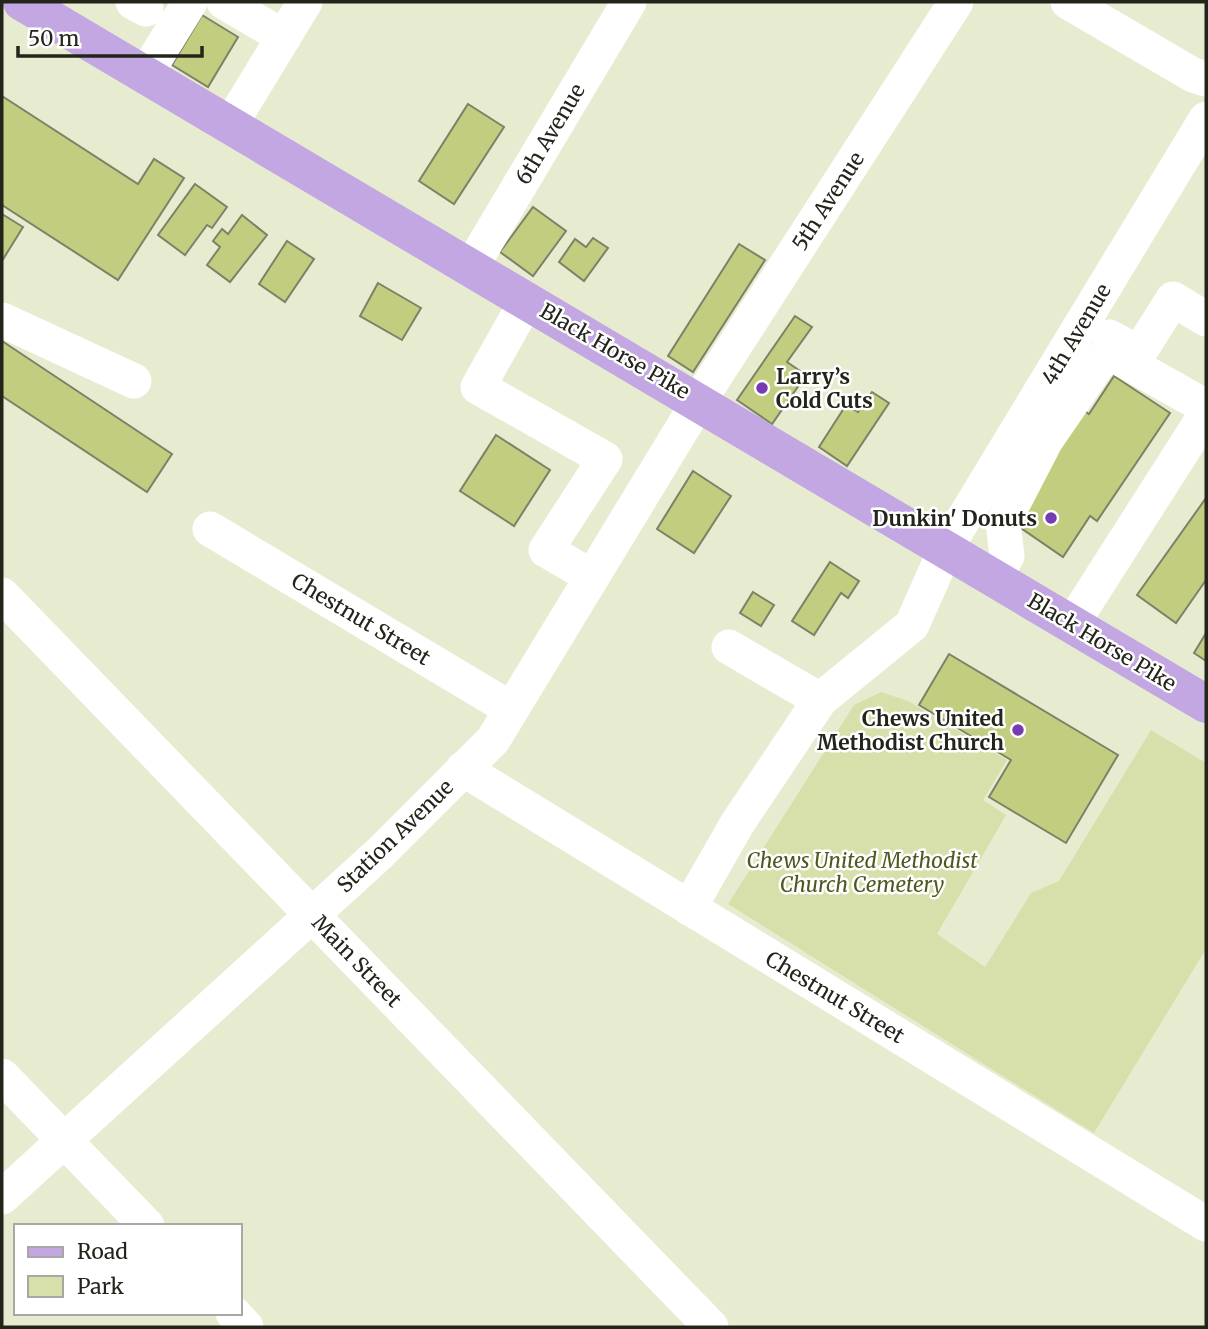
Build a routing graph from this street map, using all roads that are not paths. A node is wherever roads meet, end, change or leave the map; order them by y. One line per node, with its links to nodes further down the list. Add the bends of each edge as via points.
1 (22, 2): 9 (main road, Black Horse Pike)
2 (190, 2): 9 (street)
3 (224, 2): 8 (street)
4 (305, 2): 8 (street)
5 (629, 2): 13 (street, 6th Avenue)
6 (956, 2): 20 (street, 5th Avenue)
7 (1068, 2): 10 (street)
8 (284, 37): 12 (street)
9 (145, 75): 12 (main road, Black Horse Pike)
10 (1206, 79)
11 (1206, 119): 17 (street, 4th Avenue)
12 (230, 125): 13 (main road, Black Horse Pike)
13 (471, 267): 14 (main road, Black Horse Pike)
14 (527, 300): 20 (main road, Black Horse Pike); 25 (street, via 478,387 606,459 546,550)
15 (1206, 319): 18 (street, via 1173,299)
16 (2, 320): 19 (street)
17 (1083, 323): 18 (street); 24 (street, 4th Avenue)
18 (1126, 356): 21 (street); 26 (street, via 1046,440 1003,523 1007,556)
19 (134, 381)
20 (699, 401): 24 (main road, Black Horse Pike); 25 (street, Station Avenue)
21 (1206, 407)
22 (1206, 414): 28 (street)
23 (210, 529): 32 (street, Chestnut Street)
24 (946, 548): 26 (main road, Black Horse Pike); 30 (street, 4th Avenue, via 912,625)
25 (592, 576): 32 (street, Station Avenue)
26 (994, 577): 28 (main road, Black Horse Pike)
27 (2, 595): 35 (street, Main Street)
28 (1072, 624): 31 (main road, Black Horse Pike)
29 (729, 647): 30 (street)
30 (820, 700): 34 (street, 4th Avenue, via 737,824)
31 (1206, 704)
32 (511, 709): 33 (street, Station Avenue, via 493,740)
33 (463, 769): 34 (street, Chestnut Street); 35 (street, Station Avenue)
34 (689, 908): 40 (street, Chestnut Street)
35 (313, 915): 37 (street, Station Avenue); 41 (street, Main Street)
36 (2, 1076): 37 (street)
37 (64, 1141): 38 (street, Station Avenue); 39 (street)
38 (2, 1197)
39 (145, 1224)
40 (1206, 1224)
41 (711, 1327)

